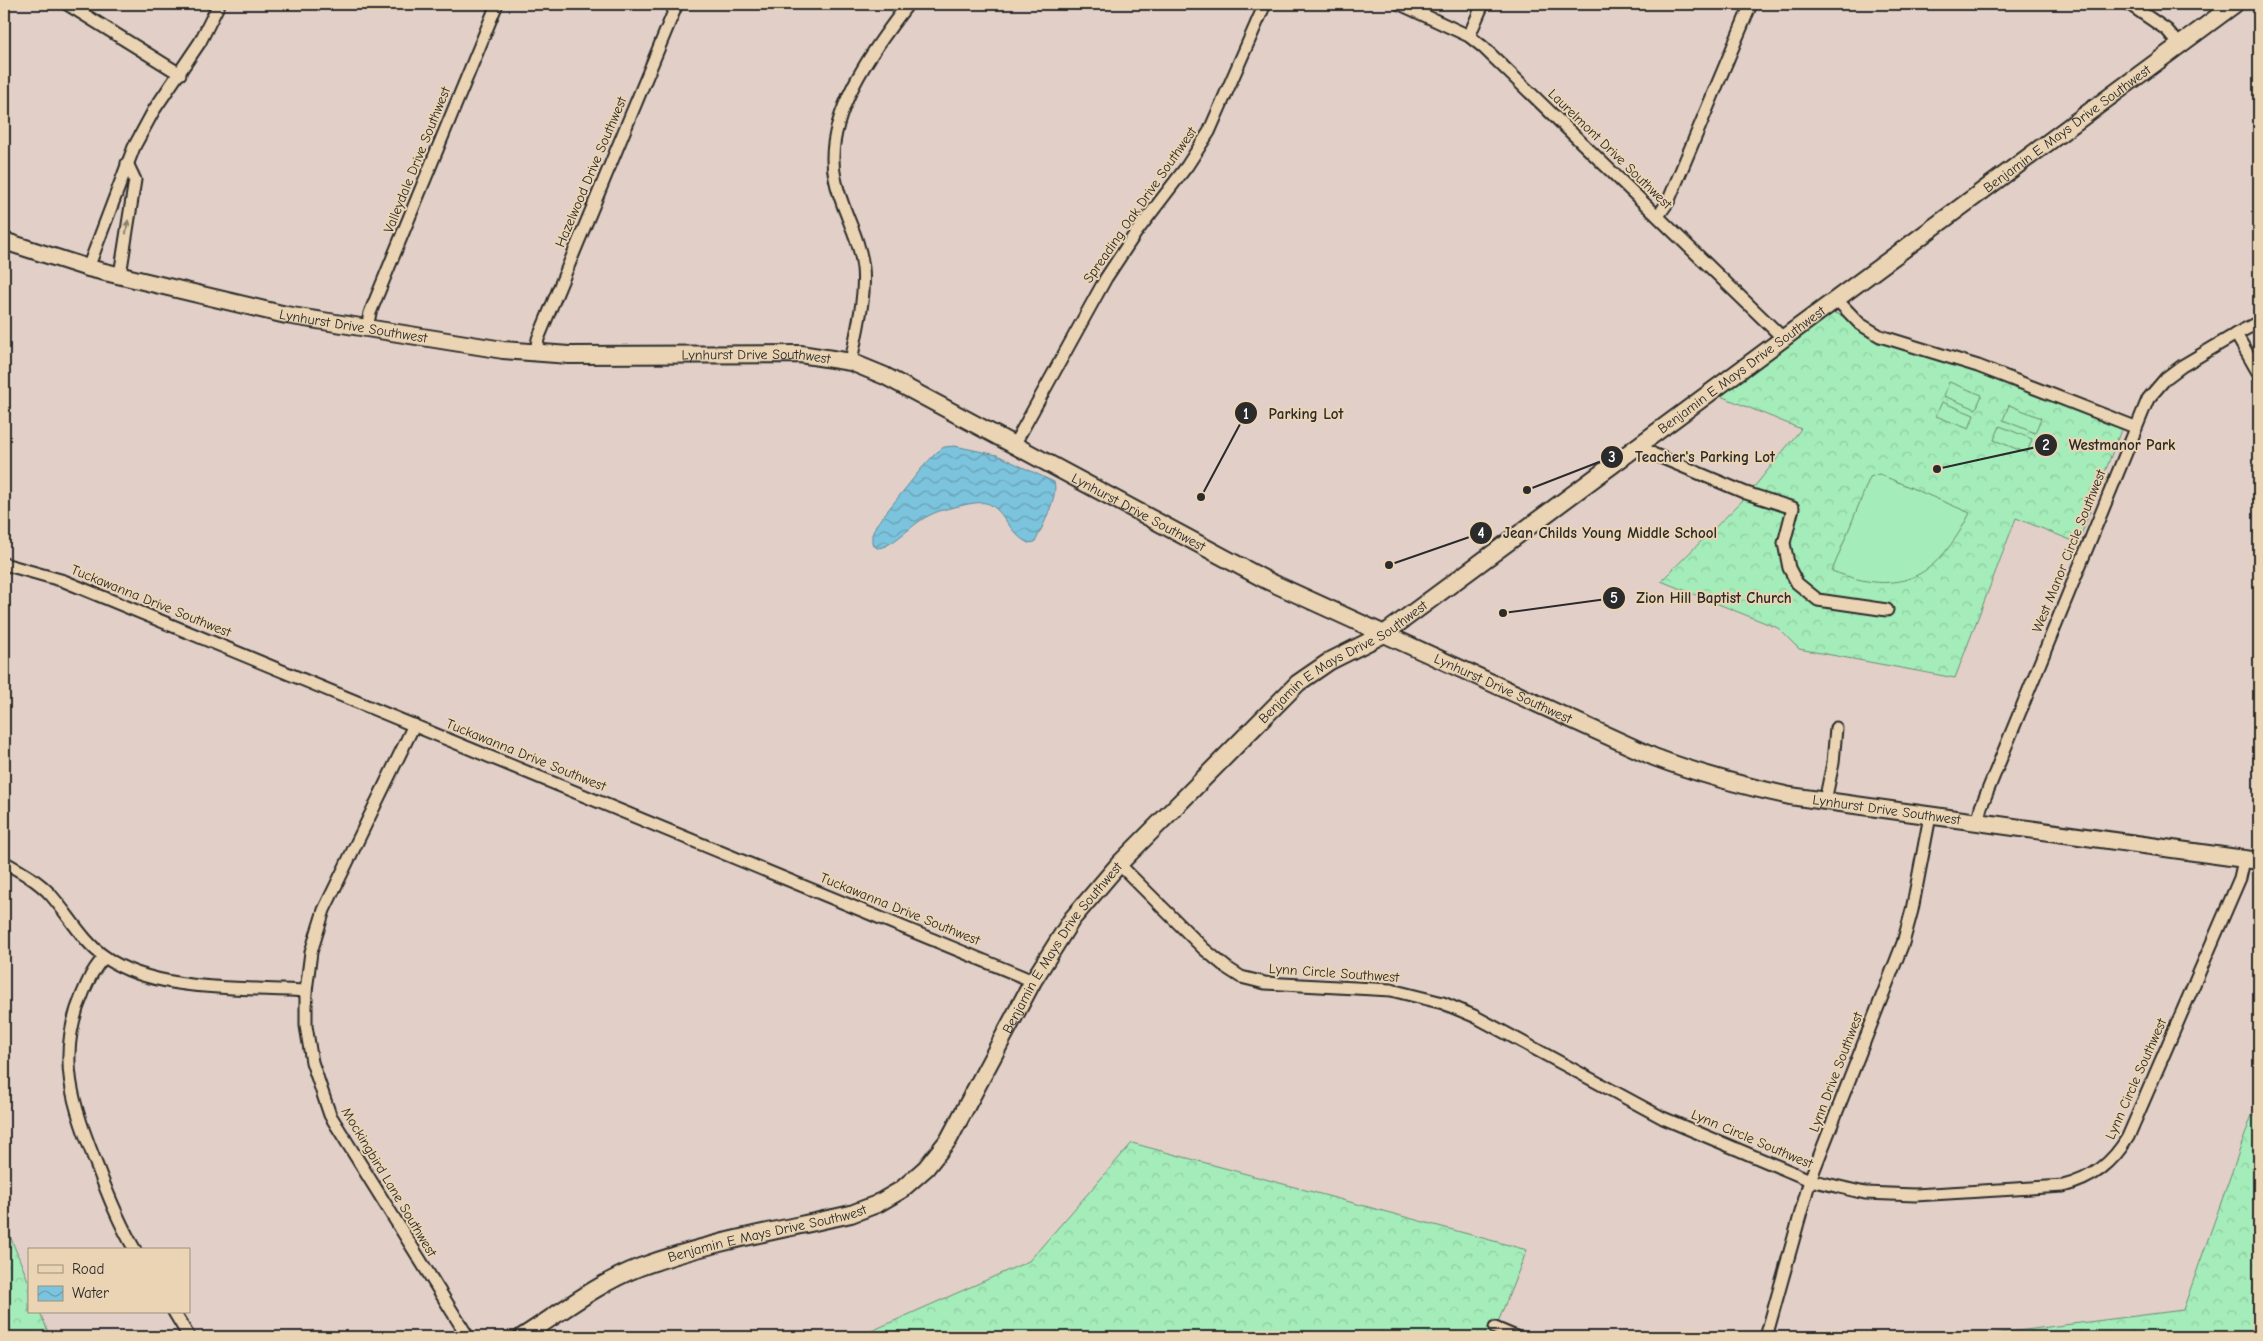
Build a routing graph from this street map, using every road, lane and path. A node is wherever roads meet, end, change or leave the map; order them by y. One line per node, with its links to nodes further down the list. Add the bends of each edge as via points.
1 (67, 4): 14 (street)
2 (219, 4): 14 (street)
3 (498, 4): 22 (street, Valleydale Drive Southwest, via 370,313)
4 (677, 4): 25 (street, Hazelwood Drive Southwest, via 538,339)
5 (908, 4): 26 (street, via 871,55 854,86 838,124 833,151 834,176 858,237 863,270)
6 (1264, 4): 29 (street, Spreading Oak Drive Southwest, via 1209,132 1106,278)
7 (1400, 4): 12 (street, Laurelmont Drive Southwest)
8 (1483, 4): 12 (street)
9 (1751, 4): 16 (street, via 1668,202)
10 (2129, 4): 13 (street, via 2167,30)
11 (2235, 4): 13 (street, Benjamin E Mays Drive Southwest)
12 (1469, 36): 16 (street, Laurelmont Drive Southwest)
13 (2180, 45): 20 (street, Benjamin E Mays Drive Southwest)
14 (180, 74): 15 (street, via 154,110)
15 (127, 163): 18 (street); 19 (street, one-way to 15, via 135,180)
16 (1658, 216): 24 (street, Laurelmont Drive Southwest)
17 (4, 241): 18 (street, Lynhurst Drive Southwest)
18 (88, 268): 19 (street, Lynhurst Drive Southwest)
19 (120, 275): 22 (street, Lynhurst Drive Southwest, via 286,314)
20 (1836, 299): 24 (street, Benjamin E Mays Drive Southwest); 28 (street, via 1860,324 1880,336 1978,366)
21 (2259, 322): 23 (street, West Manor Circle Southwest)
22 (367, 328): 25 (street, Lynhurst Drive Southwest)
23 (2236, 334): 27 (street); 28 (street, West Manor Circle Southwest, via 2166,378 2148,400)
24 (1783, 338): 30 (street, Benjamin E Mays Drive Southwest)
25 (536, 353): 26 (street, Lynhurst Drive Southwest, via 800,354)
26 (852, 362): 29 (street, Lynhurst Drive Southwest, via 885,376)
27 (2259, 374)
28 (2135, 427): 38 (street, West Manor Circle Southwest)
29 (1014, 445): 33 (street, Lynhurst Drive Southwest, via 1266,580)
30 (1639, 445): 32 (street, via 1738,490 1792,508 1784,542 1789,568 1797,583 1818,600); 33 (street, Benjamin E Mays Drive Southwest)
31 (4, 564): 34 (street, Tuckawanna Drive Southwest, via 64,581)
32 (1887, 610)
33 (1384, 634): 36 (street, Lynhurst Drive Southwest, via 1698,774 1743,787); 41 (street, Benjamin E Mays Drive Southwest, via 1330,661 1298,684)
34 (414, 725): 43 (street, Tuckawanna Drive Southwest); 44 (street, Mockingbird Lane Southwest, via 324,910 311,952)
35 (1836, 728): 36 (street)
36 (1825, 801): 37 (street, Lynhurst Drive Southwest)
37 (1930, 816): 38 (street, Lynhurst Drive Southwest); 45 (street, Lynn Drive Southwest, via 1903,943)
38 (1977, 823): 39 (street, Lynhurst Drive Southwest)
39 (2251, 860): 45 (street, Lynn Circle Southwest, via 2240,878 2128,1137 2118,1154 2102,1170 2082,1181 2063,1186 1914,1195 1865,1193)
40 (4, 862): 42 (street, via 25,873 50,894 84,938)
41 (1119, 864): 43 (street, Benjamin E Mays Drive Southwest, via 1072,919); 45 (street, Lynn Circle Southwest, via 1204,949 1241,977 1265,983 1392,990 1442,1003 1474,1016 1663,1118)
42 (105, 958): 44 (street, via 134,973 174,983); 46 (street, via 90,976 76,1008 69,1039 68,1068 76,1114 114,1212)
43 (1034, 981): 51 (street, Benjamin E Mays Drive Southwest, via 949,1139 926,1168 900,1190 851,1214 682,1254 639,1268 596,1289)
44 (306, 991): 50 (street, Mockingbird Lane Southwest, via 310,1056 330,1115)
45 (1810, 1180): 53 (street, Lynn Drive Southwest)
46 (134, 1248)
47 (175, 1314): 49 (street)
48 (1496, 1328): 52 (street)
49 (190, 1337)
50 (468, 1337)
51 (522, 1337)
52 (1516, 1337)
53 (1766, 1337)

